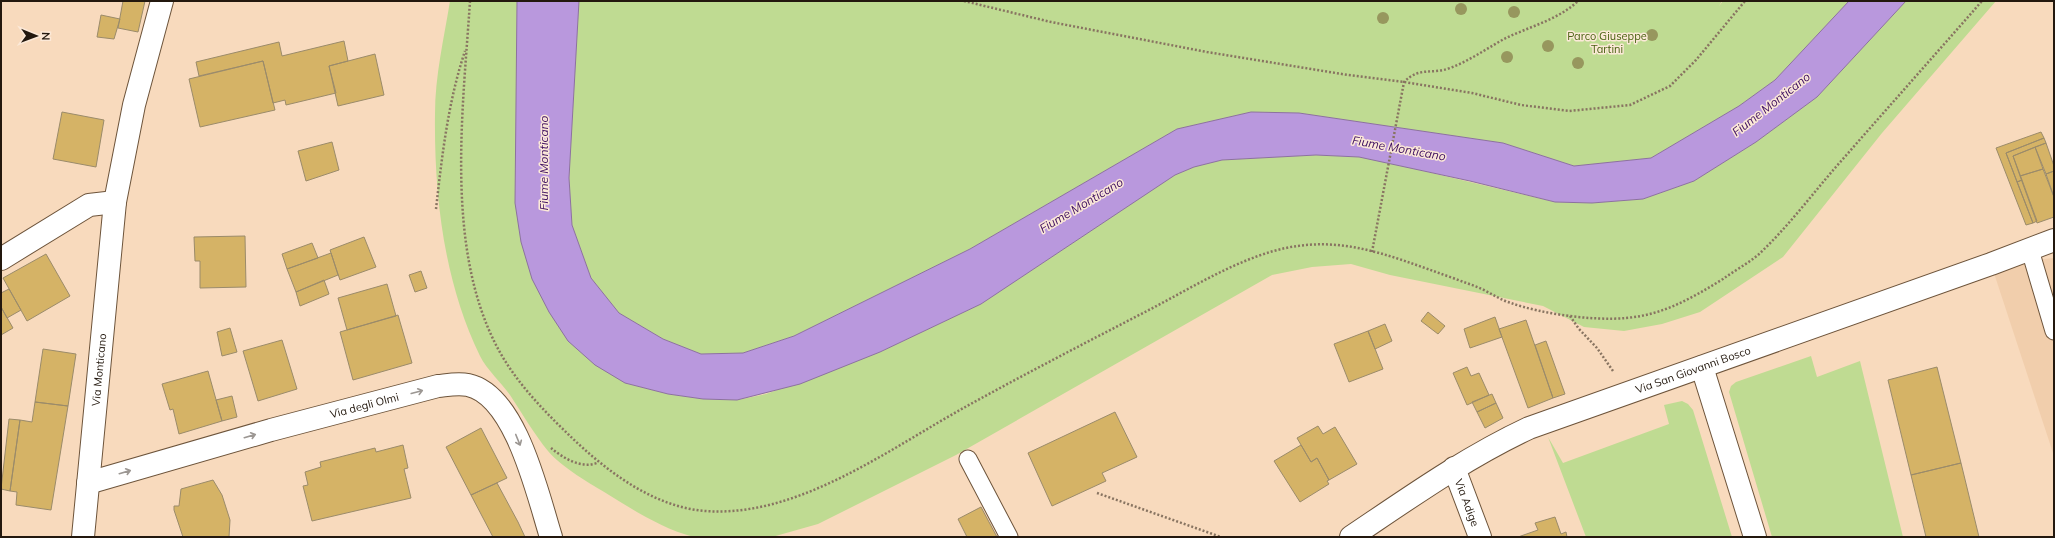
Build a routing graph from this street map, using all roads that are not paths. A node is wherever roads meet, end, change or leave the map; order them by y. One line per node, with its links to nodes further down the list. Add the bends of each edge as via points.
1 (162, 1): 2 (street, Via Monticano, via 134,105)
2 (115, 202): 5 (street, via 89,205); 10 (street, Via Monticano)
3 (2054, 240): 4 (street, Via San Giovanni Bosco)
4 (2030, 250): 6 (lane); 7 (street, Via San Giovanni Bosco)
5 (1, 259)
6 (2054, 331)
7 (1702, 367): 9 (street, Via San Giovanni Bosco, via 1529,428); 16 (street)
8 (968, 459): 13 (lane)
9 (1454, 468): 14 (street, Via San Giovanni Bosco); 15 (street, Via Adige)
10 (88, 483): 11 (street, Via Monticano); 12 (street, Via degli Olmi, one-way to 12, via 270,430 438,386 469,385 494,400 508,418 519,441)
11 (83, 537)
12 (551, 537)
13 (1009, 537)
14 (1351, 537)
15 (1480, 537)
16 (1755, 537)

